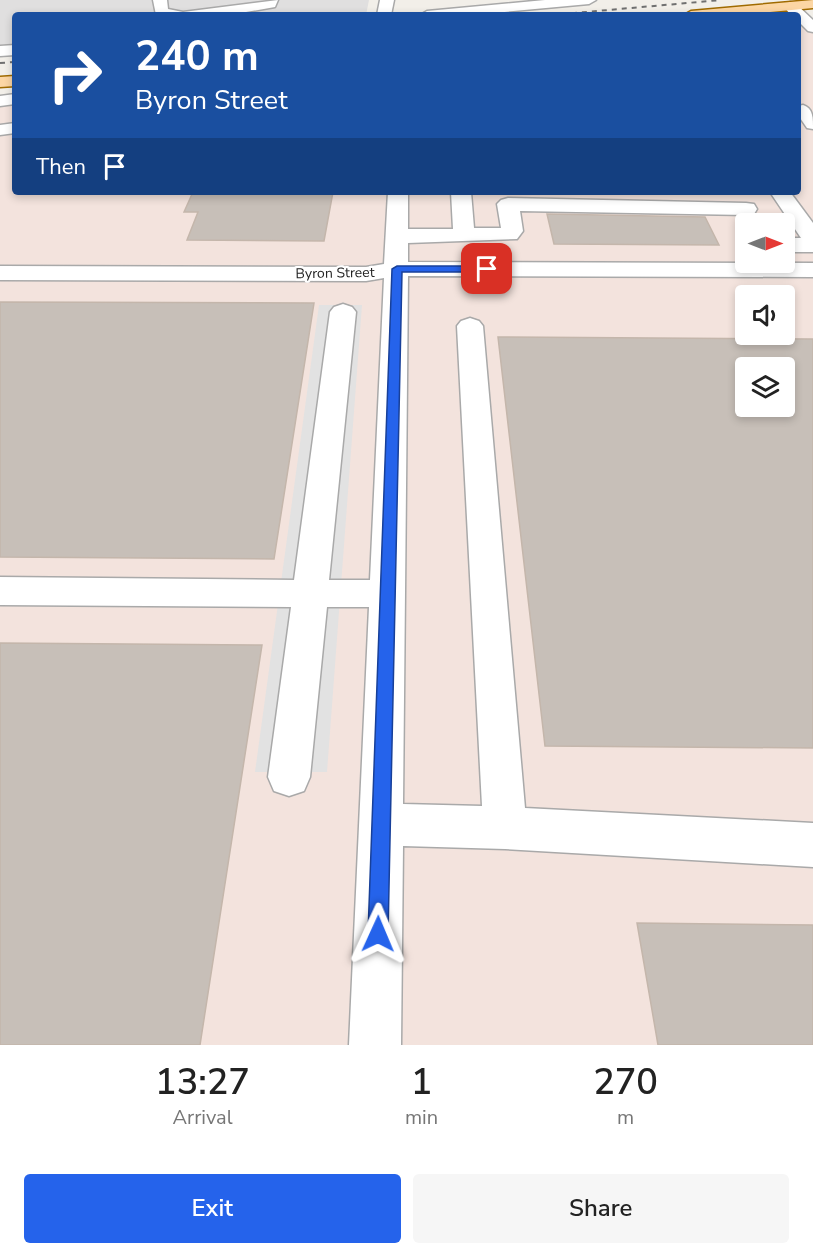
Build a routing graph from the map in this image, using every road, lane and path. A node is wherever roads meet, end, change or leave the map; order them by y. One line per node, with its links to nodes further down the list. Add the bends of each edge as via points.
1 (272, 0): 3 (street, via 258,8)
2 (589, 0): 4 (street)
3 (218, 12)
4 (460, 12)
5 (801, 14): 6 (street)
6 (813, 28)
7 (398, 195): 15 (street)
8 (783, 195): 12 (street)
9 (480, 197): 10 (street); 11 (street); 11 (street, via 512,231)
10 (745, 208)
11 (464, 235): 15 (street)
12 (813, 239)
13 (795, 245): 14 (street)
14 (813, 245)
15 (397, 252): 16 (street, Byron Street); 17 (street, Byron Street, via 366,274); 22 (street)
16 (813, 270)
17 (0, 273)
18 (342, 312): 21 (street)
19 (470, 326): 25 (street)
20 (0, 591): 21 (street)
21 (311, 593): 22 (street); 23 (street)
22 (387, 594): 24 (street)
23 (289, 777)
24 (380, 824): 25 (street); 27 (street)
25 (505, 828): 26 (street)
26 (813, 845)
27 (375, 1045)

